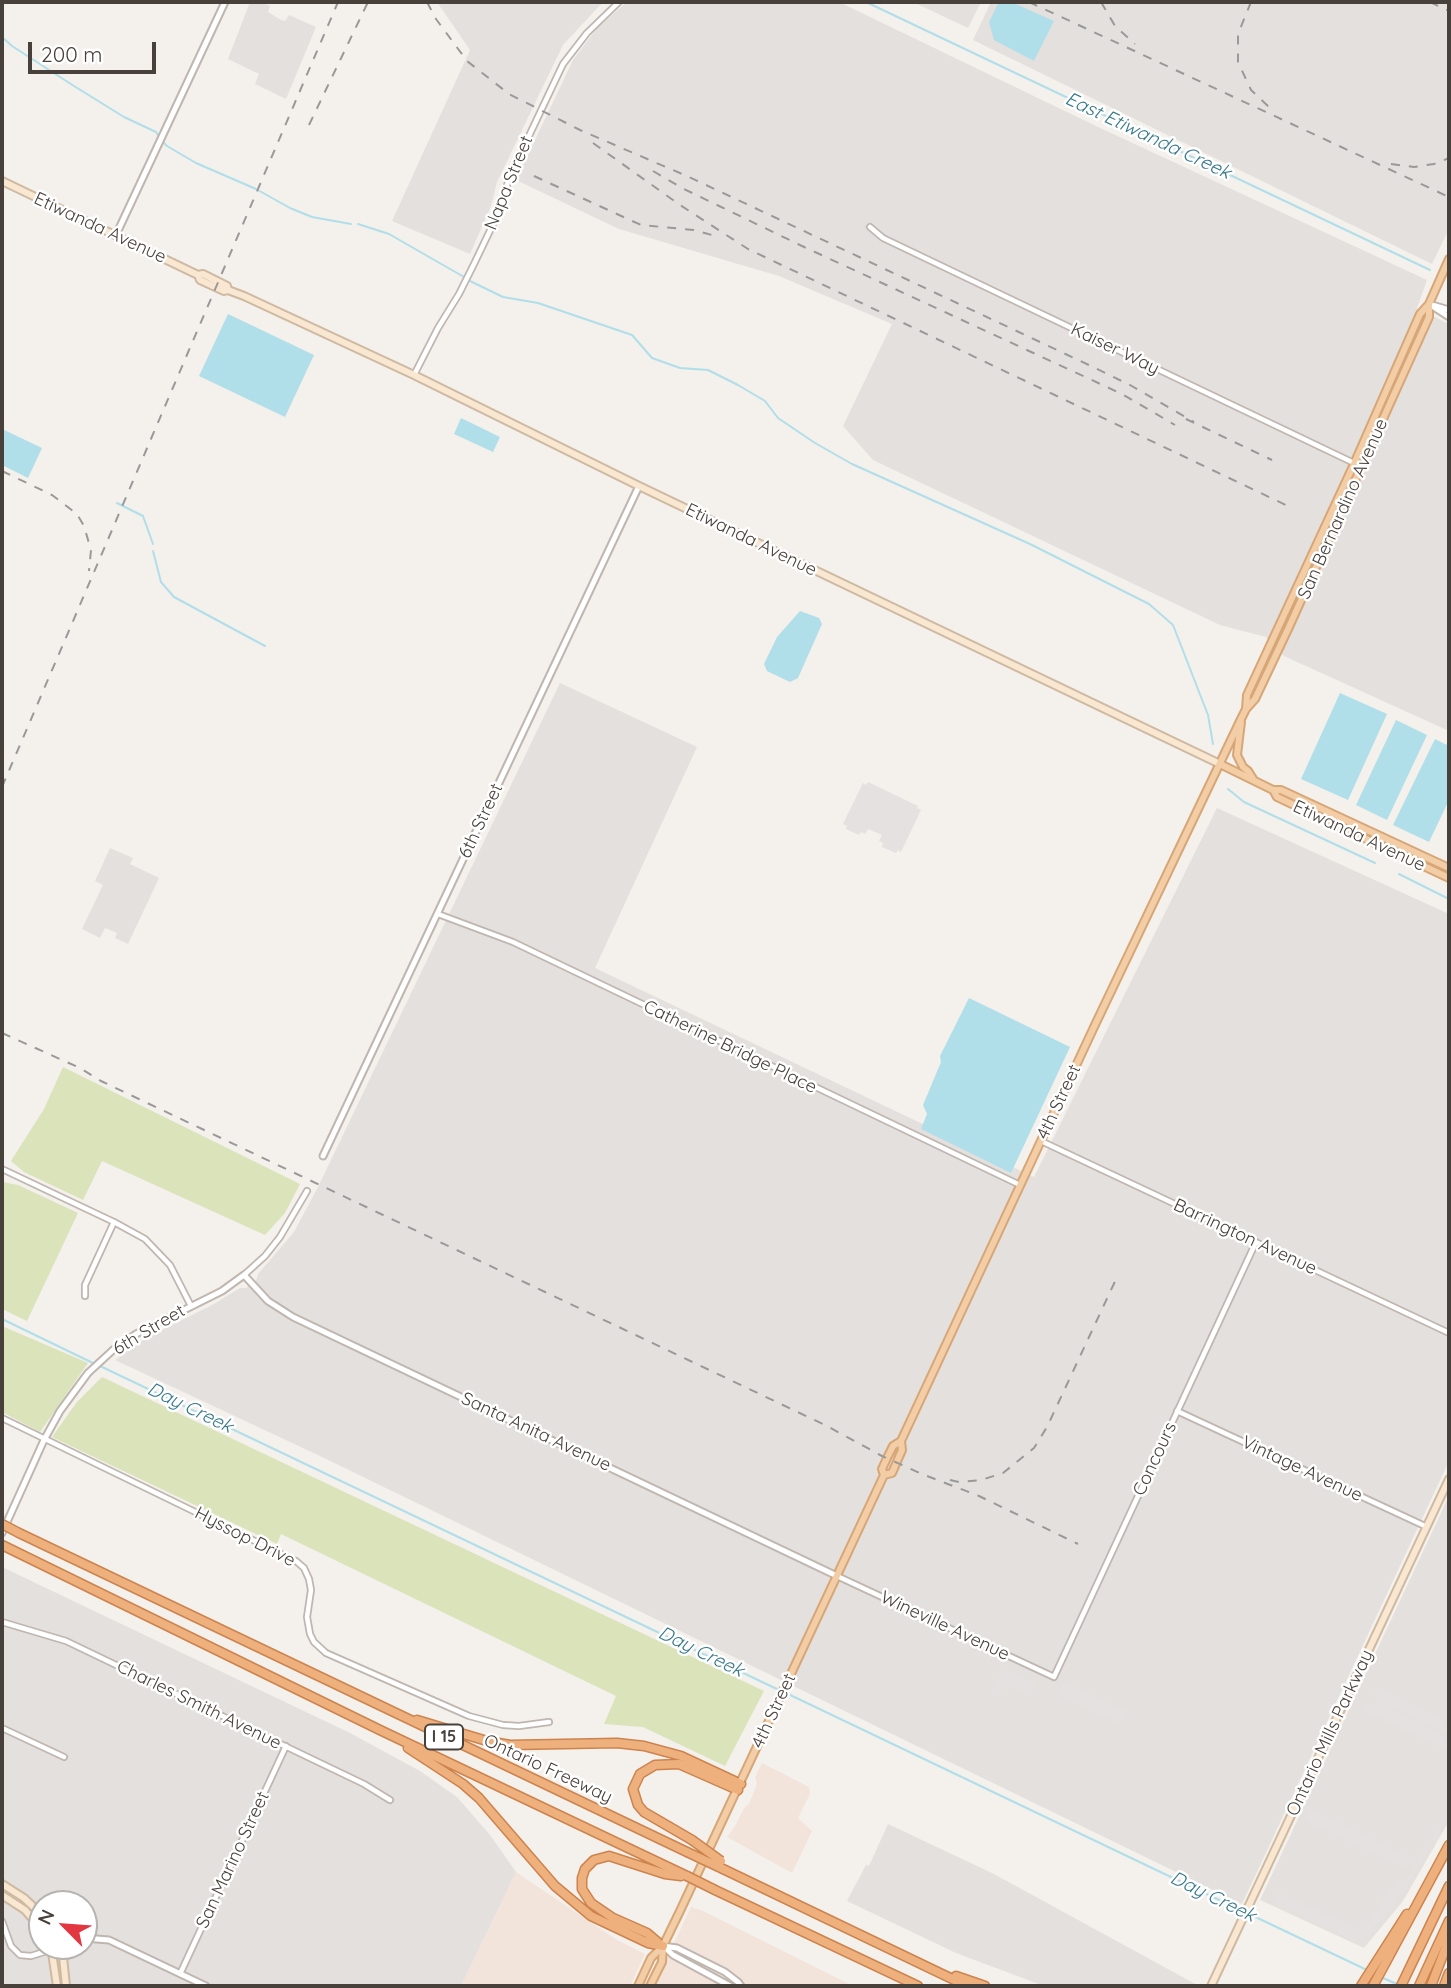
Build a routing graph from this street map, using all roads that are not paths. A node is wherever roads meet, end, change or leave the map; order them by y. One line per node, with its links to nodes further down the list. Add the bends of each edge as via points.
1 (225, 2): 5 (street)
2 (619, 2): 10 (street, Napa Street, via 563,64 460,294)
3 (2, 181): 5 (main road, Etiwanda Avenue)
4 (870, 227): 11 (street, Kaiser Way, via 883,238)
5 (116, 235): 10 (main road, Etiwanda Avenue, via 200,280)
6 (1449, 259): 7 (main road, San Bernardino Avenue)
7 (1429, 304): 8 (street); 9 (street); 11 (main road, San Bernardino Avenue); 12 (main road, San Bernardino Avenue, via 1429,317)
8 (1449, 310)
9 (1449, 317)
10 (414, 375): 13 (main road, Etiwanda Avenue)
11 (1354, 464): 12 (street, Kaiser Way); 14 (main road, San Bernardino Avenue, via 1247,695)
12 (1362, 467): 14 (main road, San Bernardino Avenue, via 1255,699)
13 (639, 486): 16 (main road, Etiwanda Avenue); 21 (street, 6th Street)
14 (1245, 709): 15 (main road, San Bernardino Avenue)
15 (1241, 719): 16 (main road, San Bernardino Avenue); 17 (main road, via 1237,755)
16 (1220, 764): 17 (main road, Etiwanda Avenue); 22 (main road, 4th Street)
17 (1254, 781): 18 (main road, Etiwanda Avenue)
18 (1273, 790): 19 (main road, Etiwanda Avenue); 20 (main road, Etiwanda Avenue, via 1277,797)
19 (1449, 868)
20 (1449, 878)
21 (438, 914): 23 (street, 6th Street); 25 (street, Catherine Bridge Place, via 515,943)
22 (1041, 1141): 25 (main road, 4th Street); 28 (street, Barrington Avenue)
23 (323, 1156)
24 (2, 1168): 27 (street)
25 (1020, 1185): 36 (main road, 4th Street)
26 (307, 1191): 29 (street, 6th Street, via 280,1237)
27 (114, 1222): 30 (street, via 85,1284); 31 (street, via 158,1251)
28 (1256, 1242): 32 (street, Barrington Avenue); 33 (street, Concours)
29 (244, 1275): 31 (street, 6th Street); 43 (street, Santa Anita Avenue, via 268,1301 293,1317)
30 (85, 1296)
31 (191, 1306): 35 (street, 6th Street, via 136,1334 106,1356 88,1373)
32 (1449, 1333)
33 (1177, 1411): 40 (street, Vintage Avenue); 45 (street, Concours)
34 (2, 1418): 35 (street, Hyssop Drive)
35 (44, 1440): 41 (street, 6th Street); 47 (street, Hyssop Drive, via 296,1561 309,1579 310,1634 326,1653 470,1716 503,1725)
36 (901, 1441): 37 (main road, 4th Street, via 893,1446 882,1469); 37 (main road, 4th Street, via 892,1473)
37 (884, 1475): 43 (main road, 4th Street)
38 (1449, 1479): 40 (main road, Ontario Mills Parkway)
39 (2, 1524): 46 (highway, Ontario Freeway / I 15, bridge)
40 (1427, 1527): 88 (main road, Ontario Mills Parkway)
41 (2, 1533)
42 (5, 1547): 49 (highway, Ontario Freeway / I 15)
43 (837, 1576): 45 (street, Wineville Avenue); 52 (main road, 4th Street)
44 (2, 1622): 50 (street, Charles Smith Avenue, via 66,1641)
45 (1054, 1676)
46 (390, 1712): 52 (highway, via 497,1743 644,1746 681,1756); 55 (highway, Ontario Freeway / I 15, bridge)
47 (549, 1721)
48 (2, 1728): 51 (street)
49 (382, 1731): 56 (highway, Ontario Freeway / I 15); 66 (highway, via 479,1798 555,1886 591,1916)
50 (286, 1746): 53 (street, Charles Smith Avenue); 73 (street, San Marino Street)
51 (64, 1758)
52 (739, 1787): 55 (highway, bridge, via 680,1765 655,1765 639,1774 633,1789 644,1811); 66 (main road, 4th Street)
53 (390, 1800)
54 (1449, 1845): 71 (highway)
55 (722, 1865): 70 (highway, Ontario Freeway / I 15)
56 (676, 1873): 66 (highway, via 665,1874 608,1856 594,1860 582,1878 582,1889 592,1903); 74 (highway, Ontario Freeway / I 15, bridge)
57 (2, 1884): 60 (main road)
58 (1449, 1886): 90 (highway)
59 (2, 1895): 61 (main road)
60 (28, 1902)
61 (28, 1914)
62 (2, 1921): 67 (street, via 11,1946)
63 (1449, 1921): 75 (highway)
64 (98, 1939): 73 (street)
65 (1449, 1939): 91 (highway)
66 (663, 1946): 80 (main road, 4th Street, via 651,1958); 81 (main road, 4th Street, via 662,1962); 82 (street); 83 (street, via 677,1948 725,1972)
67 (28, 1956)
68 (57, 1960): 77 (main road)
69 (63, 1960): 78 (main road)
70 (920, 1964): 86 (highway, Ontario Freeway / I 15); 87 (highway)
71 (1380, 1964): 76 (highway); 89 (highway)
72 (1449, 1973): 92 (highway)
73 (180, 1974): 79 (street)
74 (895, 1975): 84 (highway); 85 (highway, Ontario Freeway / I 15)
75 (1421, 1983)
76 (1363, 1984)
77 (57, 1986)
78 (66, 1986)
79 (206, 1986)
80 (638, 1986)
81 (650, 1986)
82 (730, 1986)
83 (741, 1986)
84 (904, 1986)
85 (918, 1986)
86 (967, 1986)
87 (985, 1986)
88 (1211, 1986)
89 (1373, 1986)
90 (1401, 1986)
91 (1431, 1986)
92 (1444, 1986)

